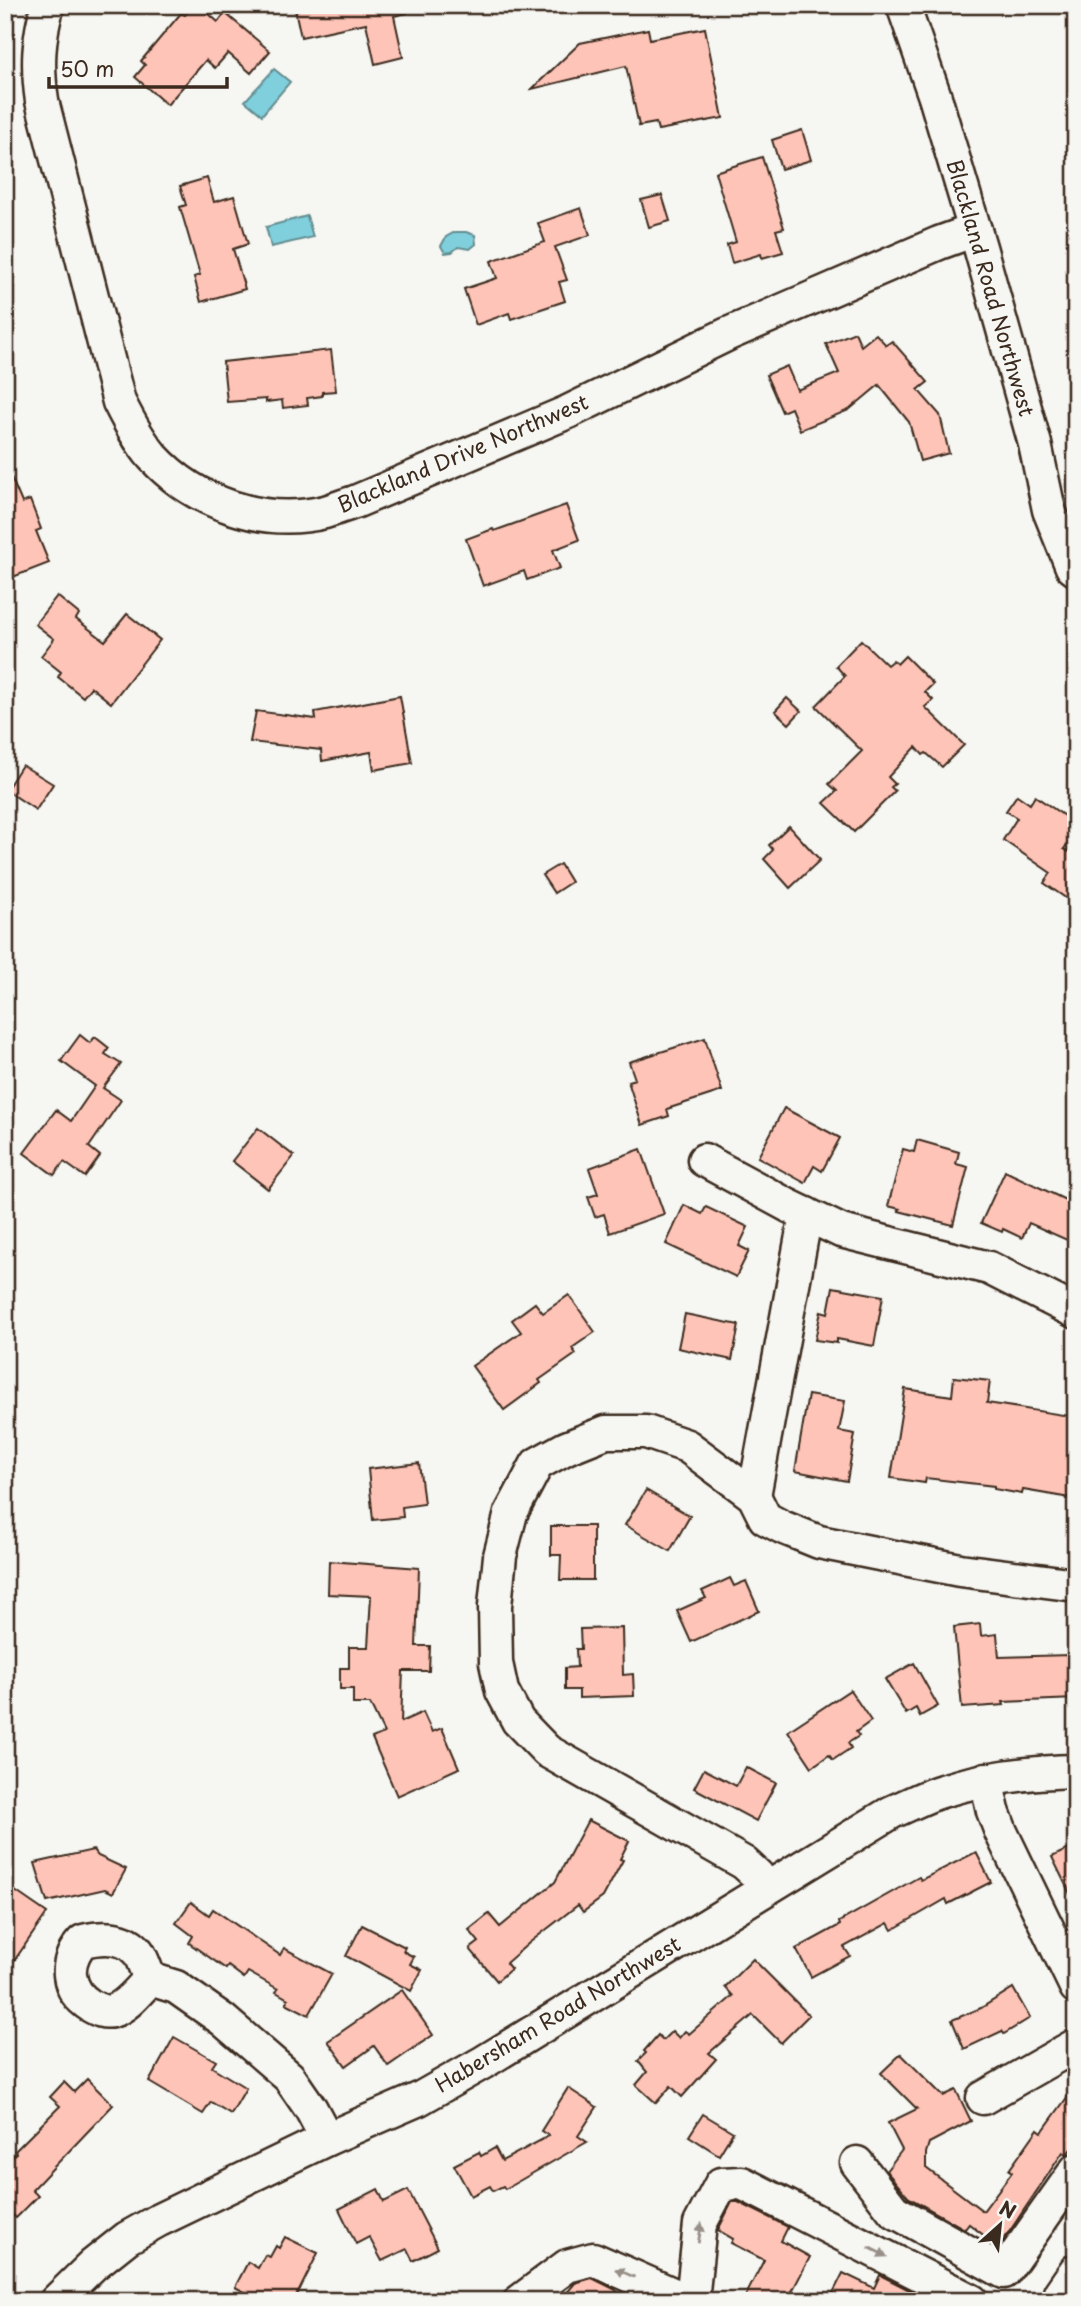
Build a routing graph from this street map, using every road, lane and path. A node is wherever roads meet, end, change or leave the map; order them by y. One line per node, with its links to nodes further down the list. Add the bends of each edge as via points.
1 (48, 5): 3 (street, Blackland Drive Northwest, via 39,38 42,101 120,402 135,433 176,478 218,502 258,514 323,512 355,502 568,412 728,334)
2 (903, 5): 3 (street, Blackland Road Northwest)
3 (975, 230): 4 (street, Blackland Road Northwest, via 1049,510)
4 (1076, 570)
5 (704, 1160): 6 (street)
6 (806, 1214): 7 (street, via 841,1231 989,1268); 8 (street)
7 (1076, 1312)
8 (754, 1496): 9 (street, via 765,1518 819,1542 960,1570); 12 (street, via 687,1446 646,1432 606,1432 537,1464 511,1513 500,1556 496,1652 502,1691 518,1721 547,1751 744,1863)
9 (1076, 1585)
10 (1076, 1771): 11 (street, Habersham Road Northwest, via 1036,1771)
11 (986, 1779): 12 (street, Habersham Road Northwest, via 940,1791 892,1812); 14 (street, via 1001,1832)
12 (765, 1888): 17 (street, Habersham Road Northwest, via 484,2062 419,2099)
13 (150, 1979): 17 (street, via 176,1987 289,2077)
14 (1076, 1987)
15 (1076, 2045): 16 (street)
16 (983, 2098)
17 (327, 2139): 20 (street, Habersham Road Northwest, via 127,2238)
18 (857, 2162): 19 (street, via 894,2211 1004,2272)
19 (1076, 2170)
20 (55, 2301)
21 (520, 2301): 22 (street, one-way to 21, via 593,2259 567,2266)
22 (690, 2301): 23 (street, one-way to 23, via 700,2224 721,2184 742,2183)
23 (972, 2301)

